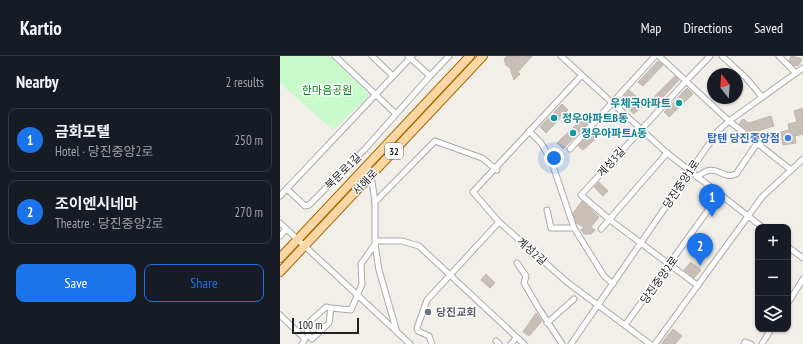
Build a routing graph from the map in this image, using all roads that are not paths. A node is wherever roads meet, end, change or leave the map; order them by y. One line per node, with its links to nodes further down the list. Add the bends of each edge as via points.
1 (336, 56): 19 (street)
2 (372, 56): 15 (street)
3 (449, 56): 16 (street, 북문로1길)
4 (470, 56): 49 (main road, 서해로)
5 (483, 56): 33 (main road, 서해로 / 32)
6 (561, 56): 17 (street)
7 (655, 56): 21 (street)
8 (659, 56): 18 (street)
9 (710, 56): 18 (street, 계성3길)
10 (722, 56): 20 (street)
11 (779, 56): 14 (street)
12 (410, 57): 15 (street); 16 (street)
13 (803, 68): 14 (street, 당진중앙1로)
14 (796, 73): 20 (street, 당진중앙1로)
15 (393, 76): 19 (street)
16 (430, 76): 22 (street, 북문로1길)
17 (581, 76): 21 (street); 25 (street)
18 (686, 81): 23 (street); 24 (street, 계성3길)
19 (376, 95): 22 (street); 35 (street)
20 (762, 97): 23 (street, 당진중앙1로)
21 (611, 104): 24 (street); 27 (street)
22 (395, 112): 35 (street, 북문로1길, via 359,154 309,205 305,206)
23 (729, 121): 26 (street); 32 (street, 당진중앙1로, via 718,131)
24 (641, 130): 28 (street); 41 (street, 계성3길, via 581,195)
25 (529, 131): 30 (street); 45 (street, via 541,143 551,160)
26 (758, 142): 31 (street); 34 (street, via 736,174 729,175 711,170 705,171)
27 (570, 149)
28 (667, 153): 32 (street); 41 (street)
29 (803, 159): 31 (street)
30 (496, 169): 38 (street, via 482,158 435,140); 42 (street, 계성2길, via 473,192)
31 (792, 170): 40 (street, via 762,197)
32 (689, 171): 34 (street); 50 (street, 당진중앙1로)
33 (371, 175): 38 (street); 52 (main road, 서해로 / 32)
34 (697, 178): 36 (street)
35 (287, 189): 37 (street)
36 (719, 195): 40 (street); 57 (street, 당진중앙2로)
37 (280, 196)
38 (375, 202): 51 (street)
39 (547, 210): 45 (street, via 551,228)
40 (747, 216): 44 (street); 62 (street)
41 (610, 220): 47 (street); 50 (street)
42 (499, 222): 59 (street); 66 (street, 계성2길, via 567,282)
43 (280, 223): 46 (street)
44 (758, 224)
45 (574, 228): 61 (street, via 604,276)
46 (286, 229): 48 (street); 49 (street)
47 (601, 229)
48 (280, 236)
49 (297, 239): 52 (street); 54 (main road, 서해로)
50 (641, 242): 57 (street); 61 (street, 당진중앙1로)
51 (375, 244): 59 (street, via 378,241 402,242 419,246); 63 (street, via 361,264 362,284); 71 (street, via 379,270)
52 (304, 246): 58 (main road, 서해로 / 32); 63 (street)
53 (791, 249): 55 (street)
54 (280, 258)
55 (803, 258)
56 (517, 263): 69 (street, via 526,276 524,283)
57 (670, 265): 62 (street); 70 (street, 당진중앙2로)
58 (280, 272)
59 (450, 275): 73 (street); 76 (street, via 427,300 417,324 418,331 429,336)
60 (803, 280): 64 (street)
61 (613, 284): 66 (street, 당진중앙1로)
62 (697, 285): 82 (street)
63 (358, 296): 67 (street, via 351,310); 71 (street)
64 (791, 298)
65 (574, 299): 69 (street)
66 (598, 304): 70 (street); 80 (street, 당진중앙1로)
67 (331, 308): 67 (street, via 329,323 312,339 308,335 306,325 326,307)
68 (280, 315): 74 (street)
69 (547, 323): 79 (street)
70 (625, 325): 81 (street)
71 (396, 330): 75 (street)
72 (769, 332): 85 (street)
73 (516, 338): 77 (street); 78 (street)
74 (305, 342)
75 (410, 344)
76 (432, 344)
77 (512, 344)
78 (524, 344)
79 (562, 344)
80 (571, 344)
81 (650, 344)
82 (655, 344)
83 (744, 344): 84 (street)
84 (751, 344)
85 (762, 344)

